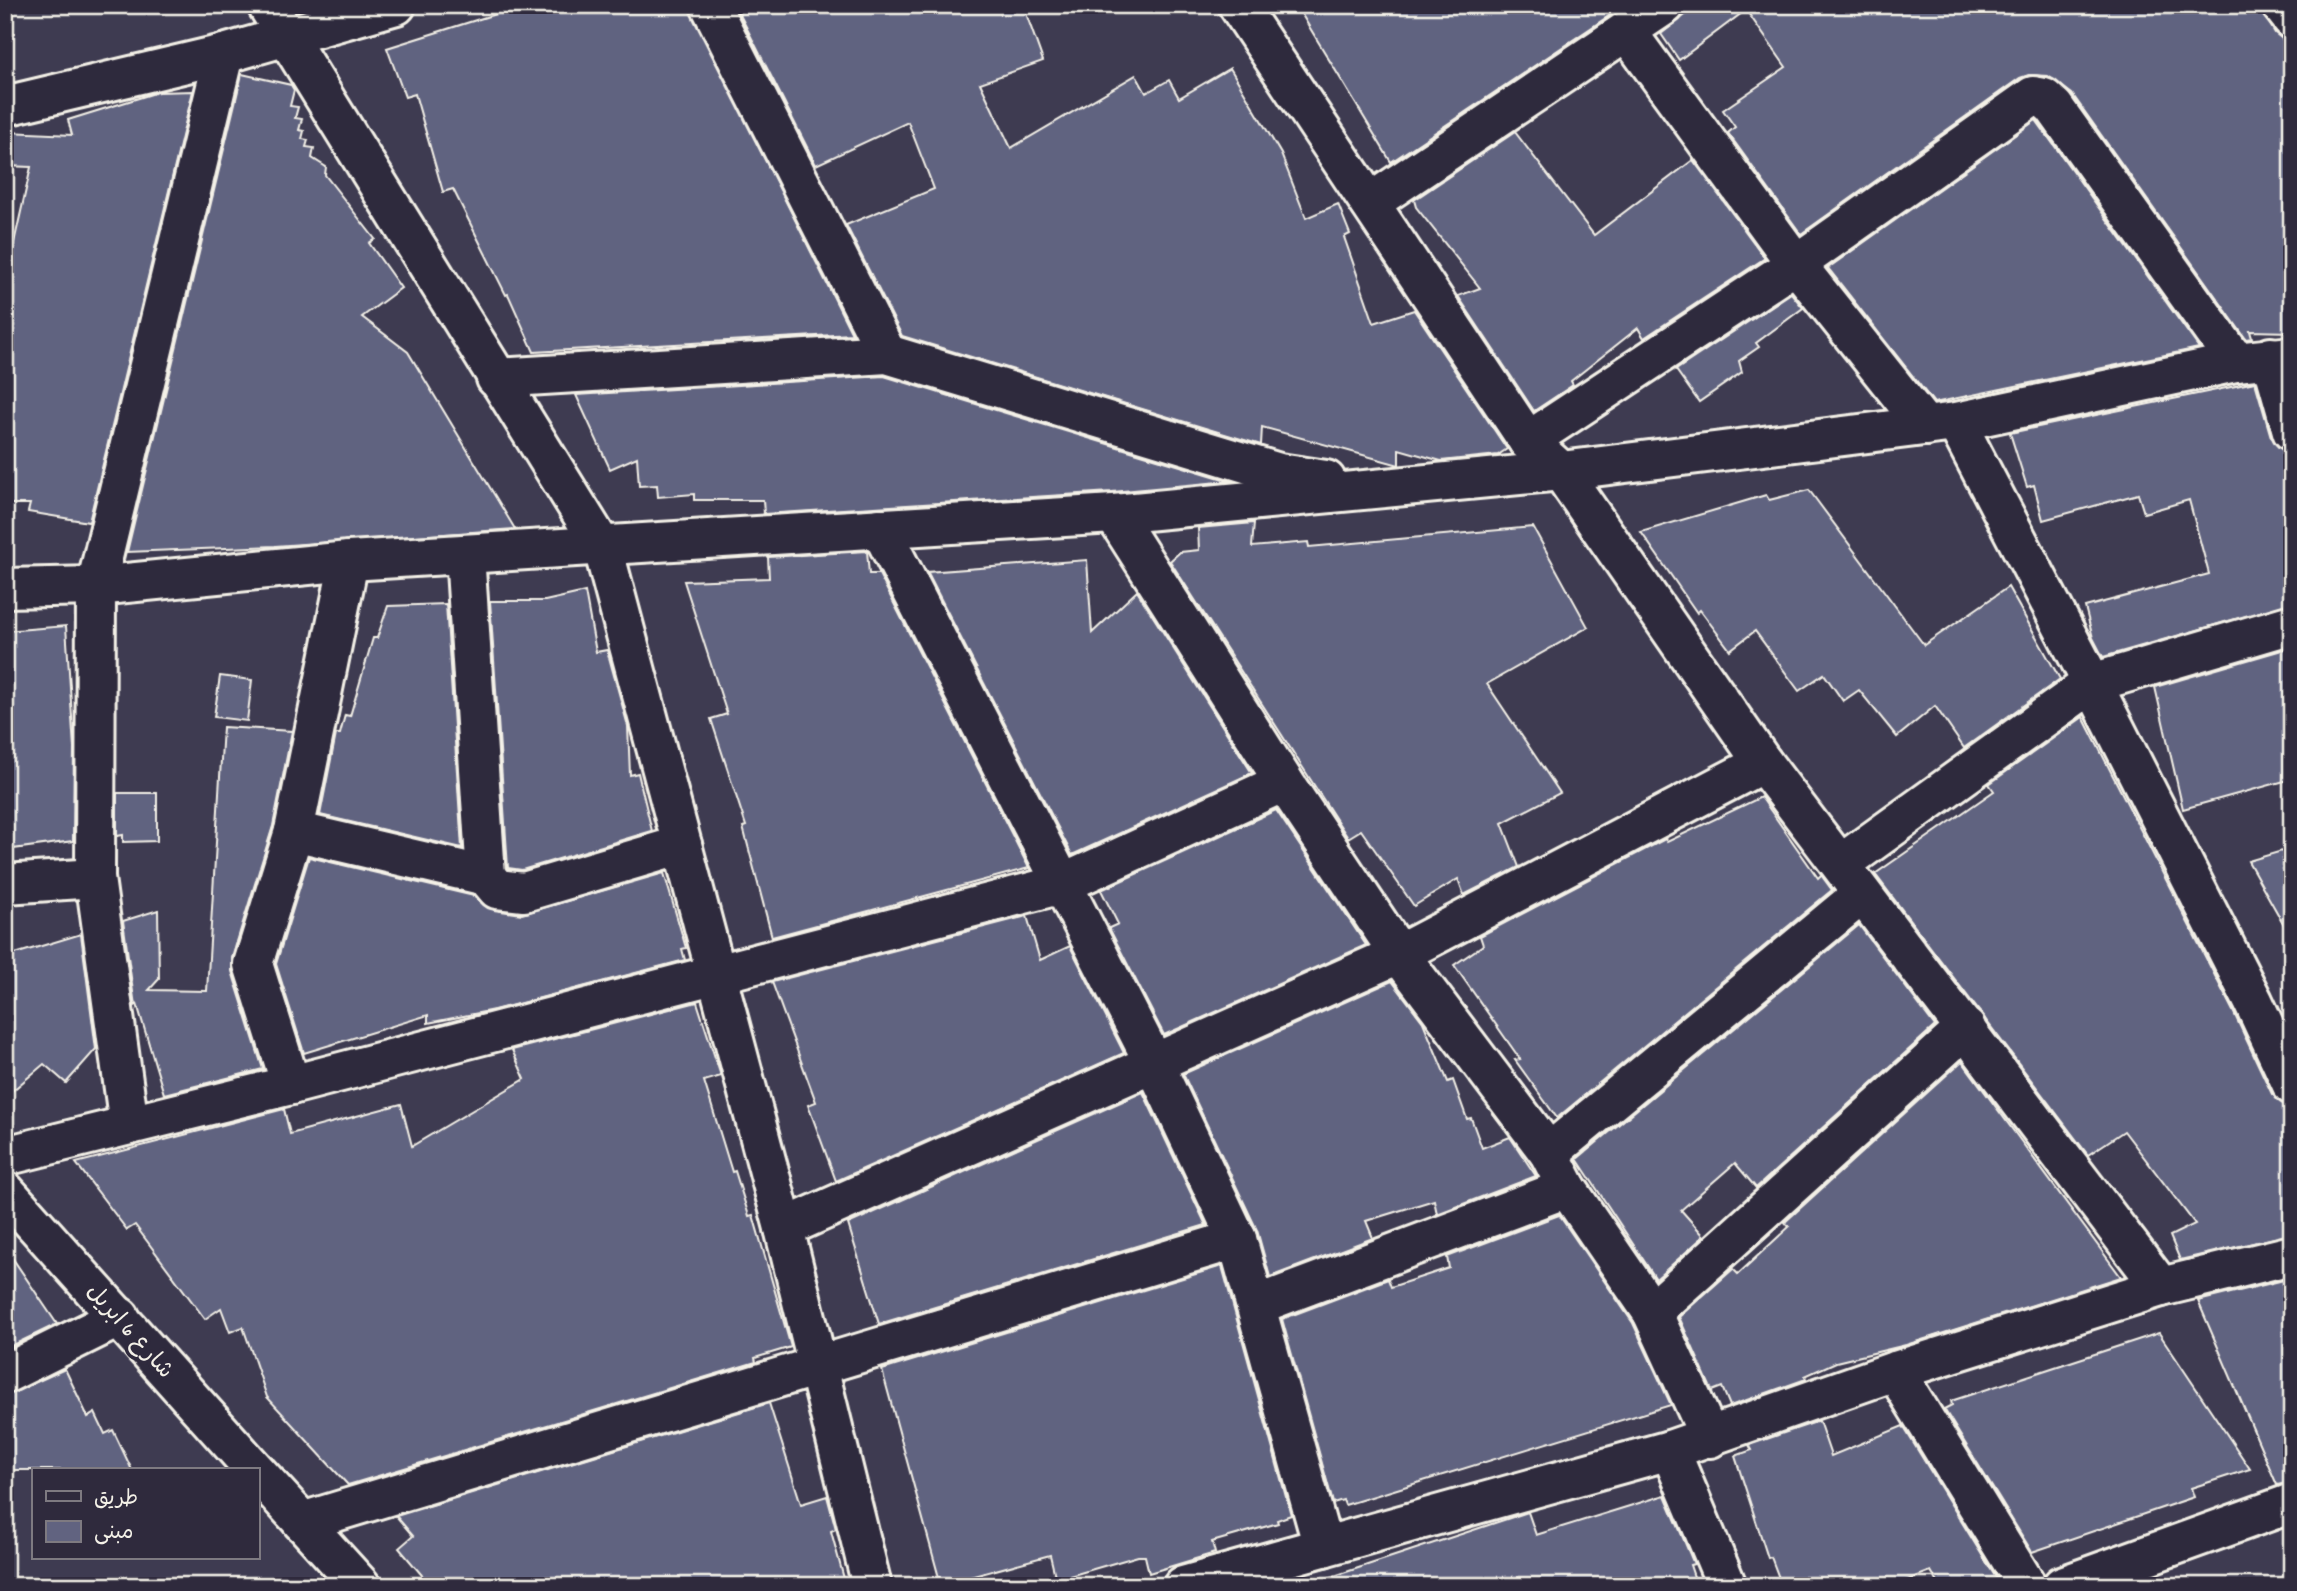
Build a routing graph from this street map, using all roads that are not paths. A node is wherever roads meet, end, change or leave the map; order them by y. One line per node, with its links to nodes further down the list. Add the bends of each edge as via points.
1 (396, 5): 7 (street)
2 (710, 5): 13 (street)
3 (1238, 5): 11 (street)
4 (1665, 5): 8 (street)
5 (2281, 5): 6 (street)
6 (2292, 19)
7 (277, 21): 9 (street); 15 (street)
8 (1627, 32): 11 (street); 12 (street)
9 (224, 54): 10 (street); 26 (street)
10 (5, 106)
11 (1370, 203): 18 (street)
12 (1796, 264): 14 (street, via 2022,101 2044,98); 16 (street); 18 (street)
13 (887, 354): 15 (street); 20 (street, via 1279,472)
14 (2266, 358): 16 (street); 17 (street)
15 (496, 377): 23 (street)
16 (1940, 424): 19 (street); 29 (street)
17 (2292, 431)
18 (1528, 441): 19 (street)
19 (1561, 471): 20 (street); 30 (street)
20 (1379, 488): 21 (street)
21 (1114, 514): 22 (street); 31 (street)
22 (880, 528): 23 (street); 38 (street)
23 (603, 548): 24 (street); 33 (street)
24 (465, 554): 25 (street); 34 (street)
25 (349, 561): 26 (street); 32 (street)
26 (96, 586): 27 (street); 35 (street)
27 (5, 588)
28 (2292, 624): 29 (street)
29 (2092, 683): 36 (street); 43 (street)
30 (1763, 763): 36 (street); 39 (street)
31 (1284, 782): 38 (street); 39 (street)
32 (294, 831): 34 (street); 44 (street, via 253,964)
33 (682, 845): 34 (street, via 524,892 497,889); 40 (street)
34 (486, 876)
35 (95, 878): 37 (street); 45 (street)
36 (1852, 879): 41 (street); 46 (street)
37 (5, 884)
38 (1062, 884): 40 (street); 42 (street)
39 (1399, 954): 42 (street); 46 (street)
40 (717, 974): 44 (street); 50 (street)
41 (1966, 1028): 53 (street); 55 (street)
42 (1154, 1063): 50 (street); 51 (street)
43 (2292, 1085)
44 (292, 1086): 45 (street)
45 (129, 1125): 47 (street)
46 (1549, 1153): 48 (street)
47 (5, 1156)
48 (1567, 1188): 54 (street); 55 (street)
49 (5, 1191): 56 (street, شارع 6 ابريل)
50 (784, 1228): 57 (street)
51 (1237, 1239): 54 (street); 57 (street)
52 (2292, 1255): 53 (street)
53 (2161, 1287): 58 (street)
54 (1257, 1305): 66 (street)
55 (1652, 1312): 60 (street)
56 (120, 1317): 59 (street); 62 (street, شارع 6 ابريل)
57 (818, 1365): 65 (street); 69 (street)
58 (1895, 1371): 60 (street); 72 (street)
59 (5, 1374)
60 (1710, 1438): 61 (street)
61 (1670, 1450): 66 (street); 71 (street)
62 (253, 1468)
63 (259, 1474): 65 (street, شارع 6 ابريل)
64 (2292, 1503): 73 (street)
65 (302, 1522): 68 (street, شارع 6 ابريل)
66 (1323, 1546): 67 (street)
67 (1274, 1574): 70 (street)
68 (361, 1586)
69 (872, 1586)
70 (1183, 1586)
71 (1727, 1586)
72 (2027, 1586)
73 (2062, 1586)

